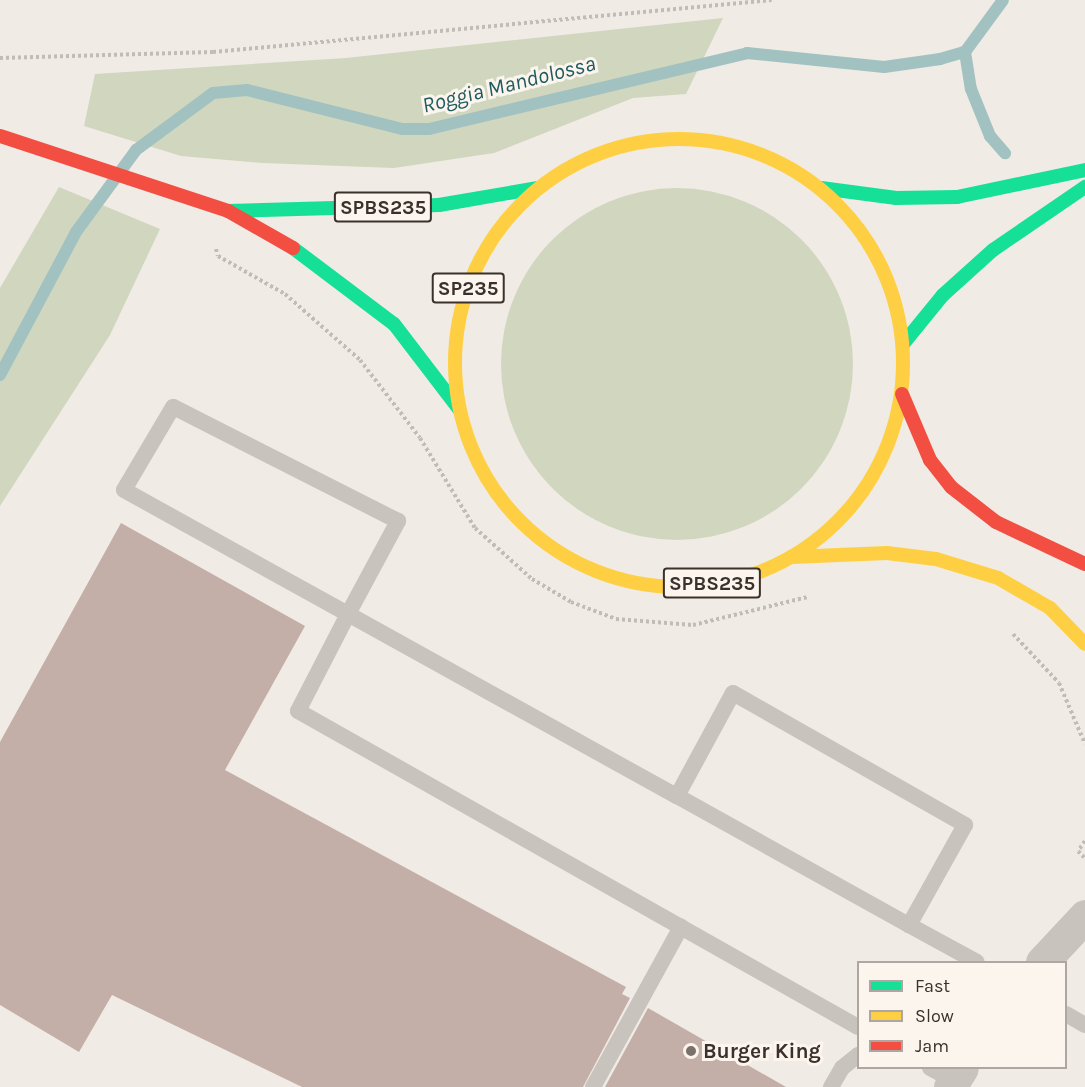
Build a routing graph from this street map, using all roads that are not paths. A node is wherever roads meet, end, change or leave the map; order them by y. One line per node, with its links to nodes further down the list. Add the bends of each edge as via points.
1 (0, 136): 6 (main road, SPBS235)
2 (1085, 170): 5 (main road, SPBS235, via 1001,192 957,197 896,198)
3 (1085, 187): 7 (main road, via 993,250 943,295)
4 (537, 188): 5 (main road, SPBS235, via 589,156 658,140 710,140 769,157); 6 (main road, SPBS235, via 439,205); 9 (main road, SP235, via 502,224 476,265 459,311 454,360)
5 (821, 189): 7 (main road, via 853,220 878,258 895,299)
6 (228, 211): 9 (main road, SPBS235, via 320,264 394,324)
7 (903, 344): 8 (main road, SPBS235)
8 (902, 394): 10 (main road, SPBS235, via 880,462 853,505); 11 (main road, via 930,460 951,487 996,522)
9 (459, 409): 10 (main road, SPBS235, via 476,459 504,503 542,540 587,567 638,583 690,587 742,578)
10 (791, 557): 13 (main road, via 888,553 936,559 998,578 1050,608)
11 (1085, 564)
12 (348, 614): 12 (lane, via 124,489 173,407 398,521); 14 (lane); 17 (lane, via 298,711)
13 (1085, 644)
14 (677, 796): 16 (lane); 16 (lane, via 733,693 965,825)
15 (1085, 916): 19 (street)
16 (909, 925): 18 (lane)
17 (681, 927): 22 (lane); 24 (lane)
18 (973, 961)
19 (1044, 961)
20 (1067, 1015): 21 (lane)
21 (1085, 1025)
22 (857, 1026)
23 (857, 1055): 25 (lane, via 842,1068)
24 (593, 1087)
25 (831, 1087)

